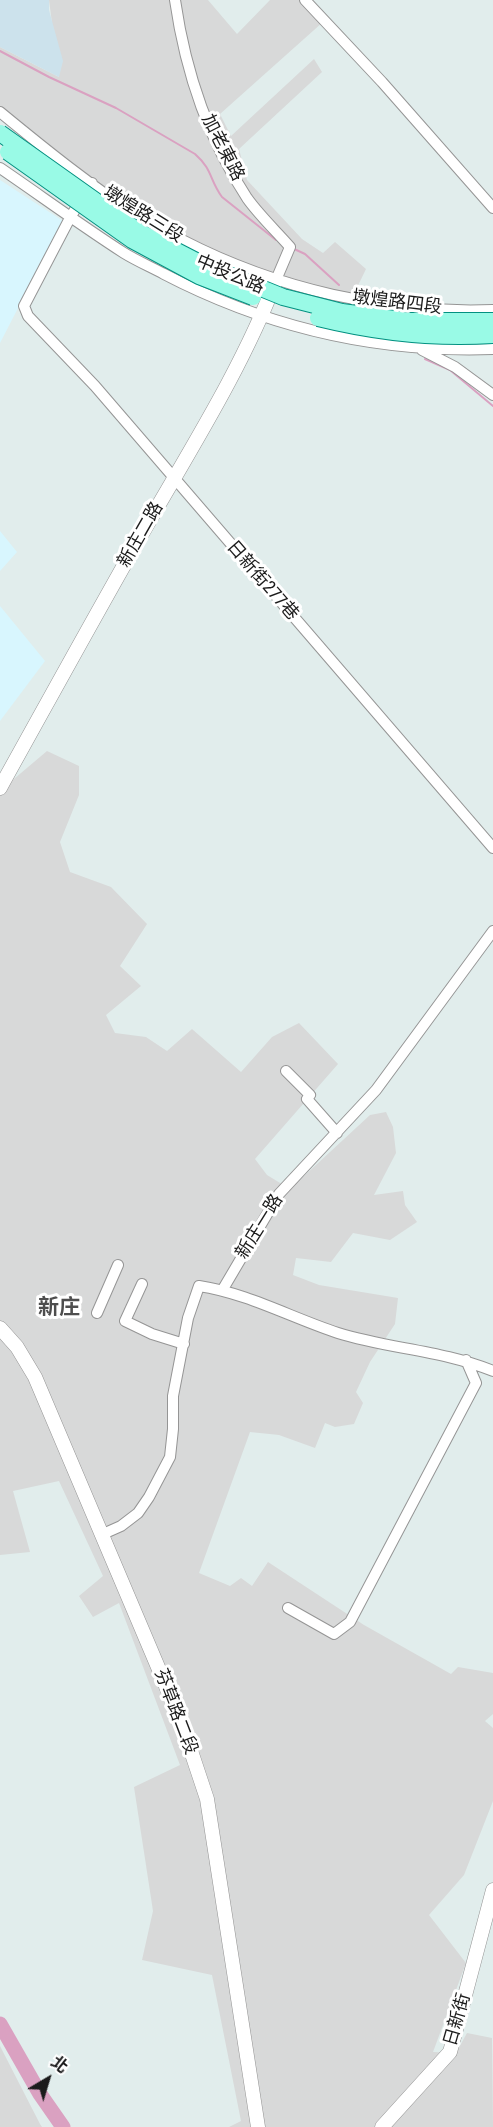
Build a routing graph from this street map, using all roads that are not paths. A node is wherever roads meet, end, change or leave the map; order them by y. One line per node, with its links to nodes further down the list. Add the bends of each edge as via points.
1 (175, 0): 10 (street, 加老東路, via 204,117 248,198 290,247)
2 (305, 0): 8 (street)
3 (0, 112): 7 (street, 墩煌路三段)
4 (0, 133): 15 (main road, 中投公路, bridge, via 138,231 202,264 284,297 342,312 409,321)
5 (0, 146): 16 (main road, 中投公路, bridge, via 132,240 199,276 280,308 411,335)
6 (0, 168): 9 (street)
7 (92, 183): 9 (street); 10 (street, 墩煌路三段, via 143,220 206,252)
8 (493, 207)
9 (71, 216): 14 (street, via 125,253 193,289); 20 (street, 日新街277巷, via 24,306 28,316 95,386)
10 (276, 280): 11 (street, 墩煌路三段); 14 (street, 新庄二路)
11 (337, 295): 12 (street, 墩煌路四段)
12 (352, 298): 13 (street, 墩煌路四段, via 416,309); 17 (street, via 400,339)
13 (493, 310)
14 (262, 316): 17 (street, via 338,337); 20 (street, 新庄二路)
15 (493, 321)
16 (493, 335)
17 (419, 349): 18 (street); 19 (street, via 455,367)
18 (493, 349)
19 (493, 395)
20 (174, 479): 21 (street, 新庄二路); 22 (street, 日新街277巷)
21 (0, 788)
22 (493, 848)
23 (493, 931): 25 (street, 新庄一路, via 376,1090)
24 (286, 1071): 25 (street, via 310,1095 307,1100)
25 (337, 1133): 28 (street, 新庄一路, via 279,1194)
26 (118, 1264): 29 (street)
27 (142, 1284): 31 (street, via 125,1321)
28 (223, 1289): 31 (street, via 199,1286); 32 (street, via 339,1333)
29 (97, 1313)
30 (0, 1328): 34 (street, 芬草路二段, via 35,1377)
31 (183, 1344): 34 (street, via 173,1396 170,1457 138,1512)
32 (466, 1360): 33 (street); 35 (street, via 476,1383 350,1622 334,1634)
33 (493, 1371)
34 (103, 1534): 37 (street, 芬草路二段, via 184,1730 207,1799)
35 (288, 1608)
36 (493, 1890): 38 (street, 日新街, via 450,2052)
37 (258, 2127)
38 (382, 2127)

